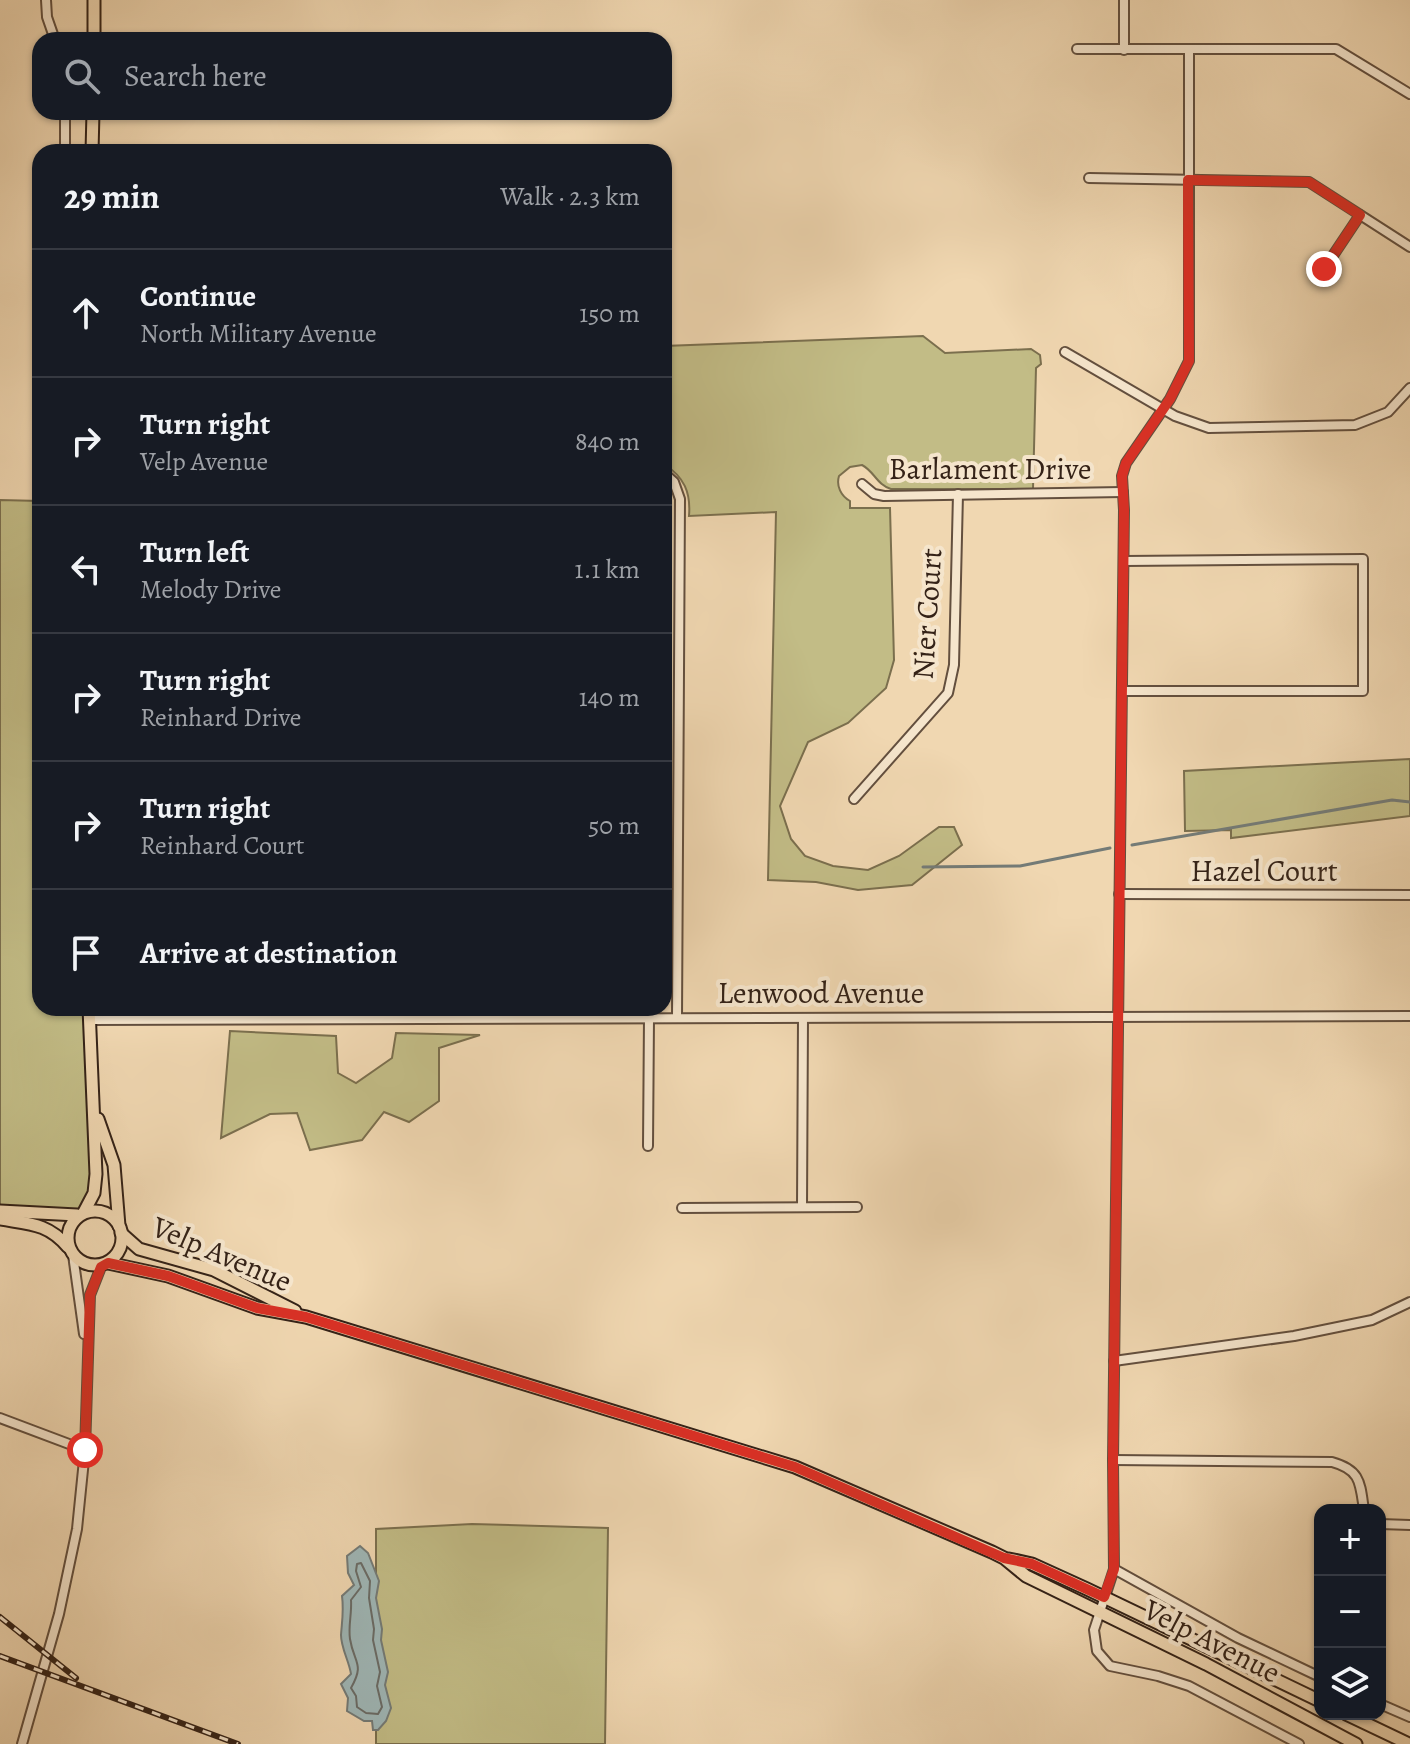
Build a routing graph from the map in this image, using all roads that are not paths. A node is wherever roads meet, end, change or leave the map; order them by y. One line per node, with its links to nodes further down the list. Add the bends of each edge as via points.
1 (46, 0): 4 (street)
2 (94, 0): 5 (main road)
3 (1124, 0): 7 (street)
4 (52, 32)
5 (94, 32)
6 (1077, 49): 7 (street)
7 (1124, 50): 8 (street)
8 (1189, 51): 9 (street, via 1336,49); 15 (street)
9 (1410, 94)
10 (65, 120): 12 (street)
11 (93, 120): 13 (main road)
12 (65, 144)
13 (92, 144)
14 (1089, 178): 15 (street)
15 (1188, 180): 16 (street, via 1309,182); 21 (street, via 1189,361)
16 (1360, 215): 17 (street); 18 (street)
17 (1410, 247)
18 (1324, 269)
19 (1065, 352): 21 (street)
20 (1410, 388): 21 (street, via 1388,412 1338,427 1209,428)
21 (1163, 409): 24 (street, via 1126,463)
22 (672, 480): 36 (street, via 680,499)
23 (862, 484): 25 (street, Barlament Drive, via 879,496)
24 (1123, 492): 25 (street, Barlament Drive); 26 (street)
25 (958, 494): 28 (street, Nier Court, via 954,665 948,693)
26 (1124, 561): 27 (street); 27 (street, via 1363,559 1363,691)
27 (1122, 691): 29 (street)
28 (854, 799)
29 (1119, 894): 30 (street, Hazel Court); 33 (street)
30 (1410, 895)
31 (89, 1016): 38 (main road)
32 (369, 1016): 35 (street, Lenwood Avenue)
33 (1117, 1016): 34 (street, Lenwood Avenue); 37 (street, Lenwood Avenue); 52 (street)
34 (1410, 1016)
35 (649, 1018): 36 (street, Lenwood Avenue); 39 (street)
36 (677, 1018): 37 (street, Lenwood Avenue)
37 (803, 1018): 40 (street)
38 (94, 1107): 44 (main road, via 94,1193); 46 (main road, via 114,1165)
39 (648, 1146)
40 (802, 1206): 41 (street); 42 (street)
41 (857, 1207)
42 (682, 1208)
43 (0, 1211): 44 (main road)
44 (81, 1214): 46 (main road, via 105,1213); 47 (main road, via 70,1229)
45 (0, 1219): 47 (main road, via 55,1232)
46 (120, 1230): 48 (main road, via 120,1246); 50 (main road, Velp Avenue, via 139,1249 214,1270)
47 (70, 1251): 48 (main road, via 86,1264); 51 (street)
48 (105, 1265): 50 (main road, Velp Avenue, via 168,1276 257,1308); 51 (street, via 90,1295)
49 (1410, 1302): 52 (street, via 1372,1320 1294,1336)
50 (306, 1317): 59 (main road, Velp Avenue, via 795,1467)
51 (87, 1352): 54 (street)
52 (1114, 1361): 55 (street)
53 (0, 1418): 54 (street)
54 (85, 1450): 68 (street, via 77,1529 59,1614)
55 (1113, 1460): 56 (street, via 1332,1462 1357,1476); 60 (street)
56 (1363, 1504)
57 (1386, 1524): 58 (street)
58 (1410, 1525)
59 (1004, 1558): 61 (main road, Velp Avenue, via 1032,1564); 62 (main road, Velp Avenue, via 1026,1576)
60 (1114, 1569): 61 (street); 63 (street)
61 (1104, 1597): 62 (street); 64 (main road, Velp Avenue)
62 (1100, 1612): 69 (street, via 1094,1630 1097,1651 1110,1666 1189,1686); 70 (main road, Velp Avenue)
63 (1314, 1674)
64 (1314, 1698)
65 (1386, 1707): 66 (street)
66 (1410, 1717)
67 (1359, 1720): 71 (main road)
68 (22, 1744)
69 (1299, 1744)
70 (1356, 1744)
71 (1409, 1744)

